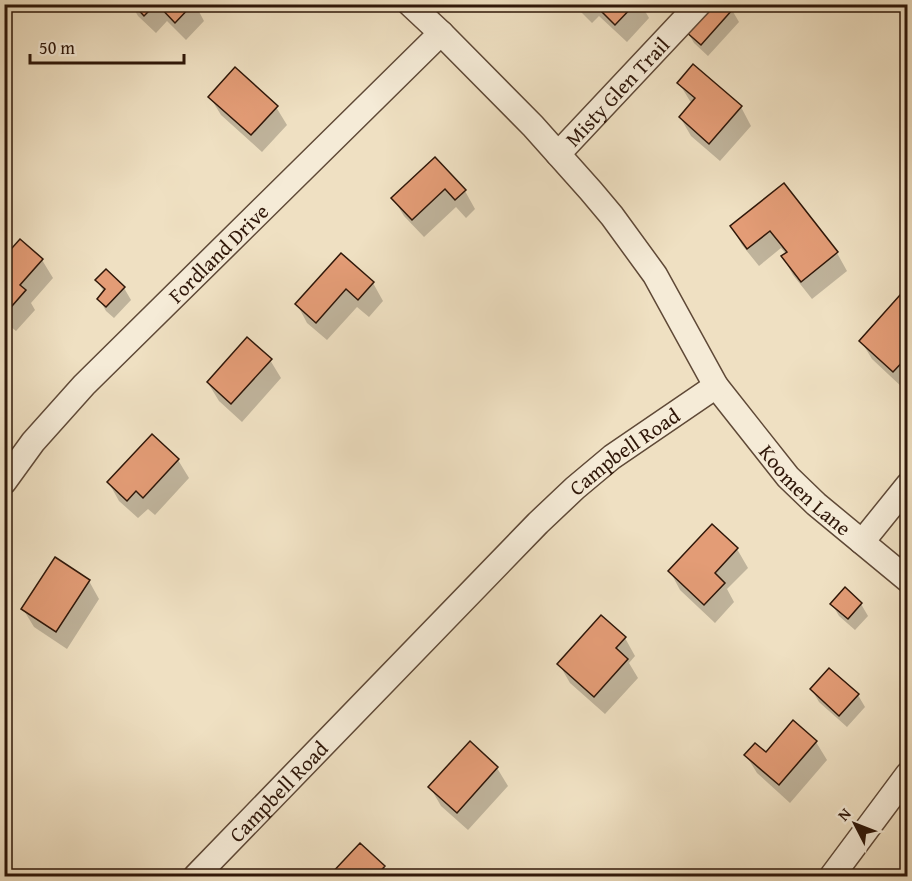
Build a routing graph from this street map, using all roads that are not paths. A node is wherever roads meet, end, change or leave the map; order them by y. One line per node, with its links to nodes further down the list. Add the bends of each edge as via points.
1 (410, 4): 3 (street)
2 (699, 4): 4 (street, Misty Glen Trail)
3 (441, 33): 4 (street); 6 (street, Fordland Drive, via 84,385 33,442)
4 (558, 154): 5 (street, via 640,254)
5 (716, 386): 8 (street, Koomen Lane, via 788,477); 11 (street, Campbell Road, via 612,457 567,495)
6 (4, 482)
7 (908, 485): 8 (street)
8 (862, 542): 9 (street, Koomen Lane)
9 (908, 580)
10 (908, 774): 12 (street)
11 (196, 876)
12 (832, 876)

